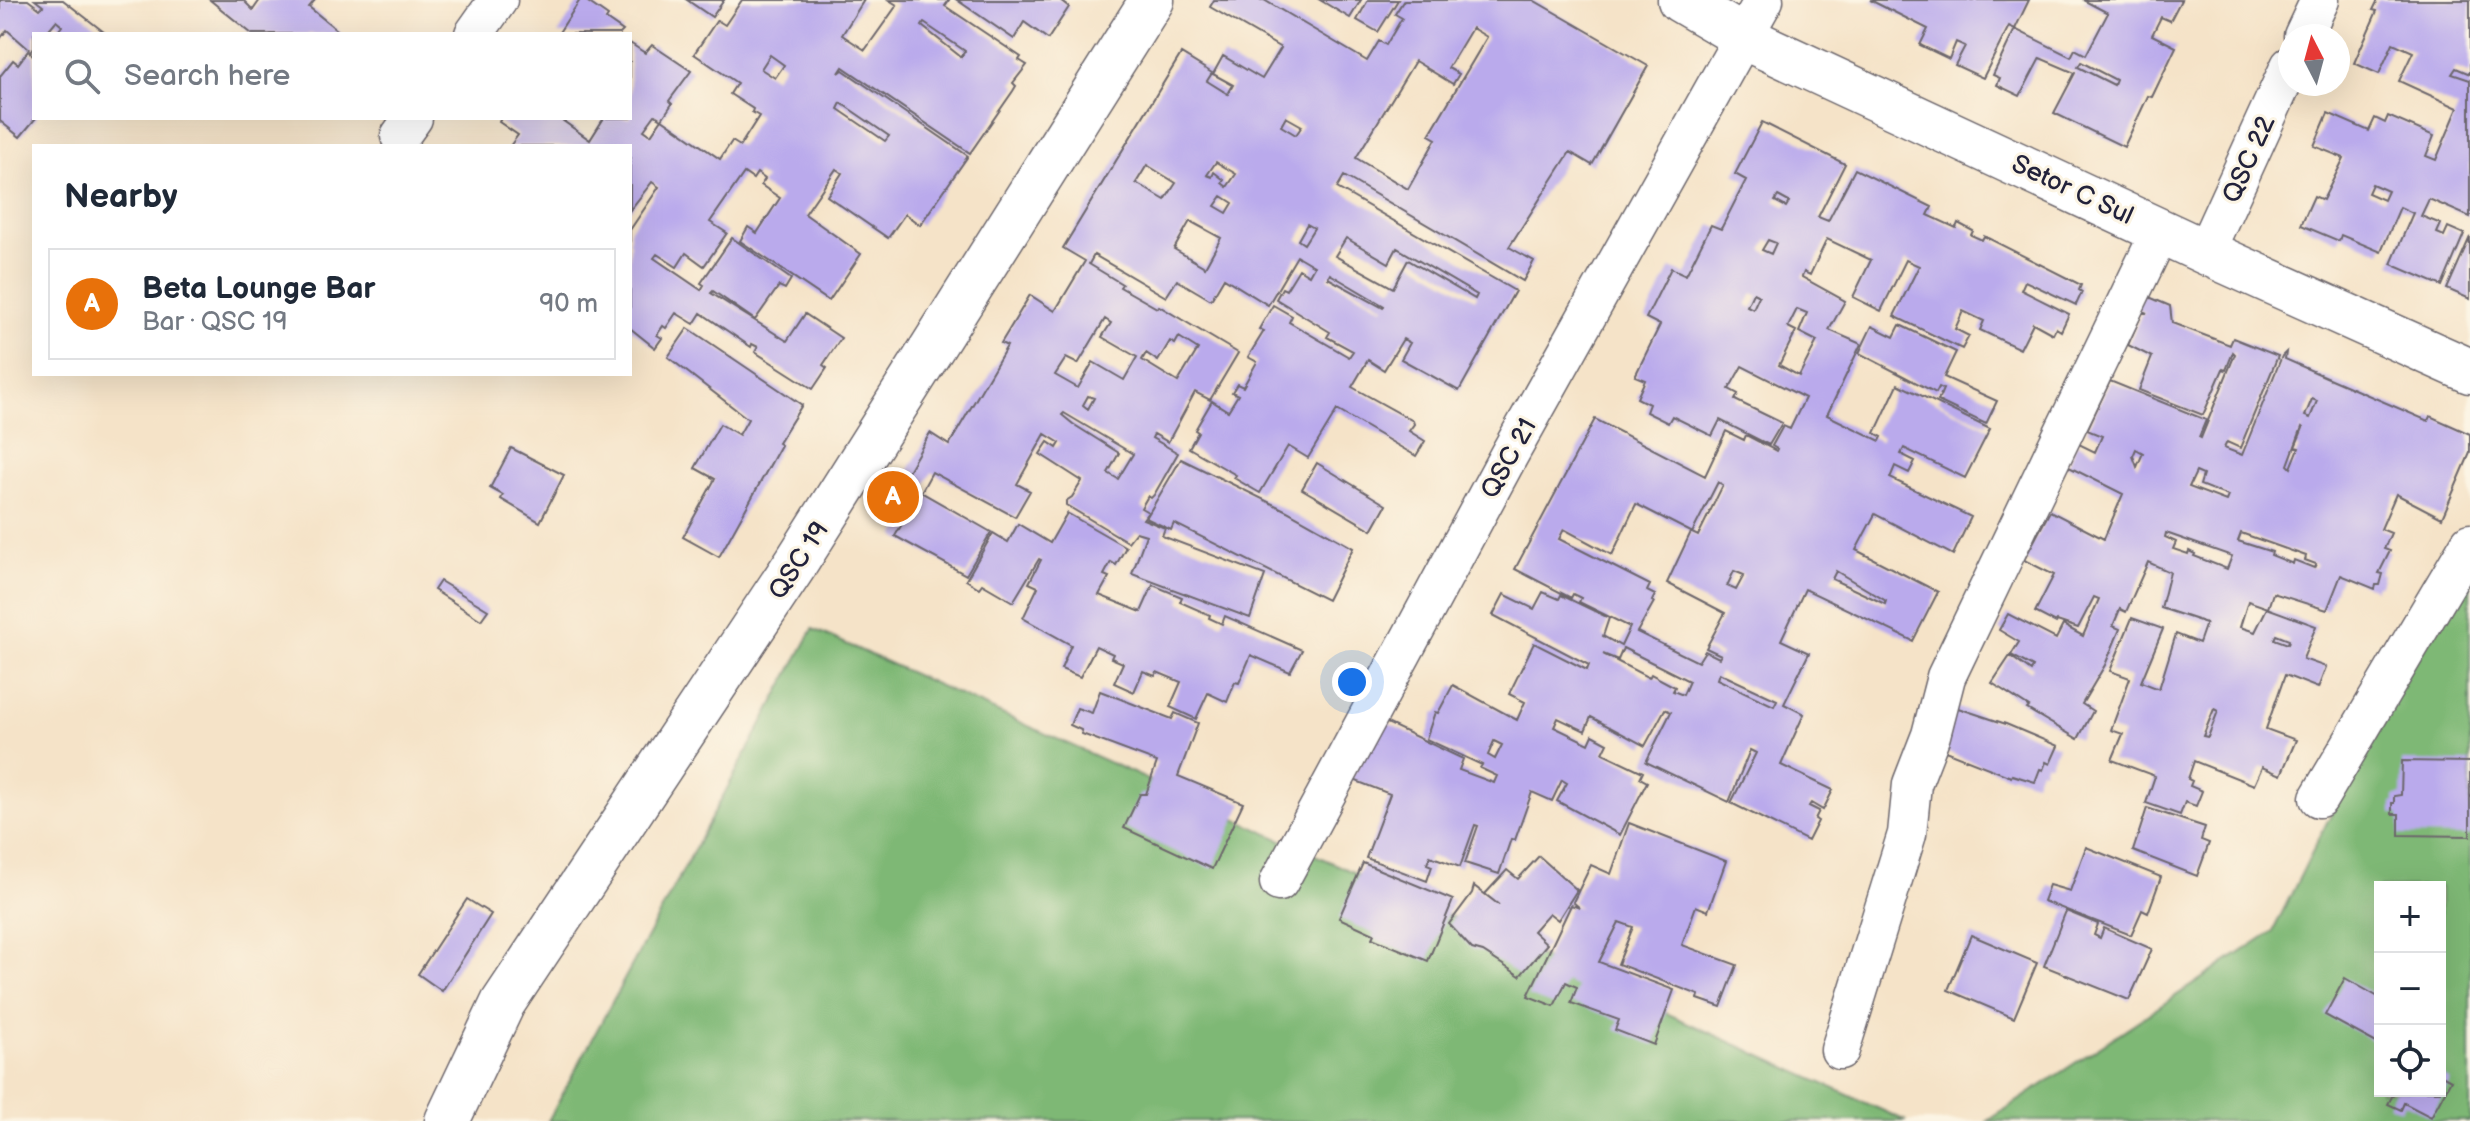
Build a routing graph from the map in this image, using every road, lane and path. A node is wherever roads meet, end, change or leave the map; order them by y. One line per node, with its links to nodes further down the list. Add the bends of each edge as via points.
1 (498, 0): 7 (street)
2 (1152, 0): 16 (street, QSC 19, via 796,563 503,1003)
3 (1680, 0): 5 (street, Setor C Sul)
4 (2320, 0): 6 (street)
5 (1754, 19): 9 (street, Setor C Sul); 14 (street, QSC 21, via 1509,455)
6 (2309, 24)
7 (475, 32)
8 (2278, 92): 10 (street, QSC 22)
9 (2161, 230): 10 (street, Setor C Sul); 15 (street, via 1946,677 1912,784 1907,834)
10 (2205, 252): 11 (street, Setor C Sul)
11 (2470, 371)
12 (2470, 543): 13 (street)
13 (2319, 798)
14 (1279, 882)
15 (1840, 1050)
16 (447, 1121)

